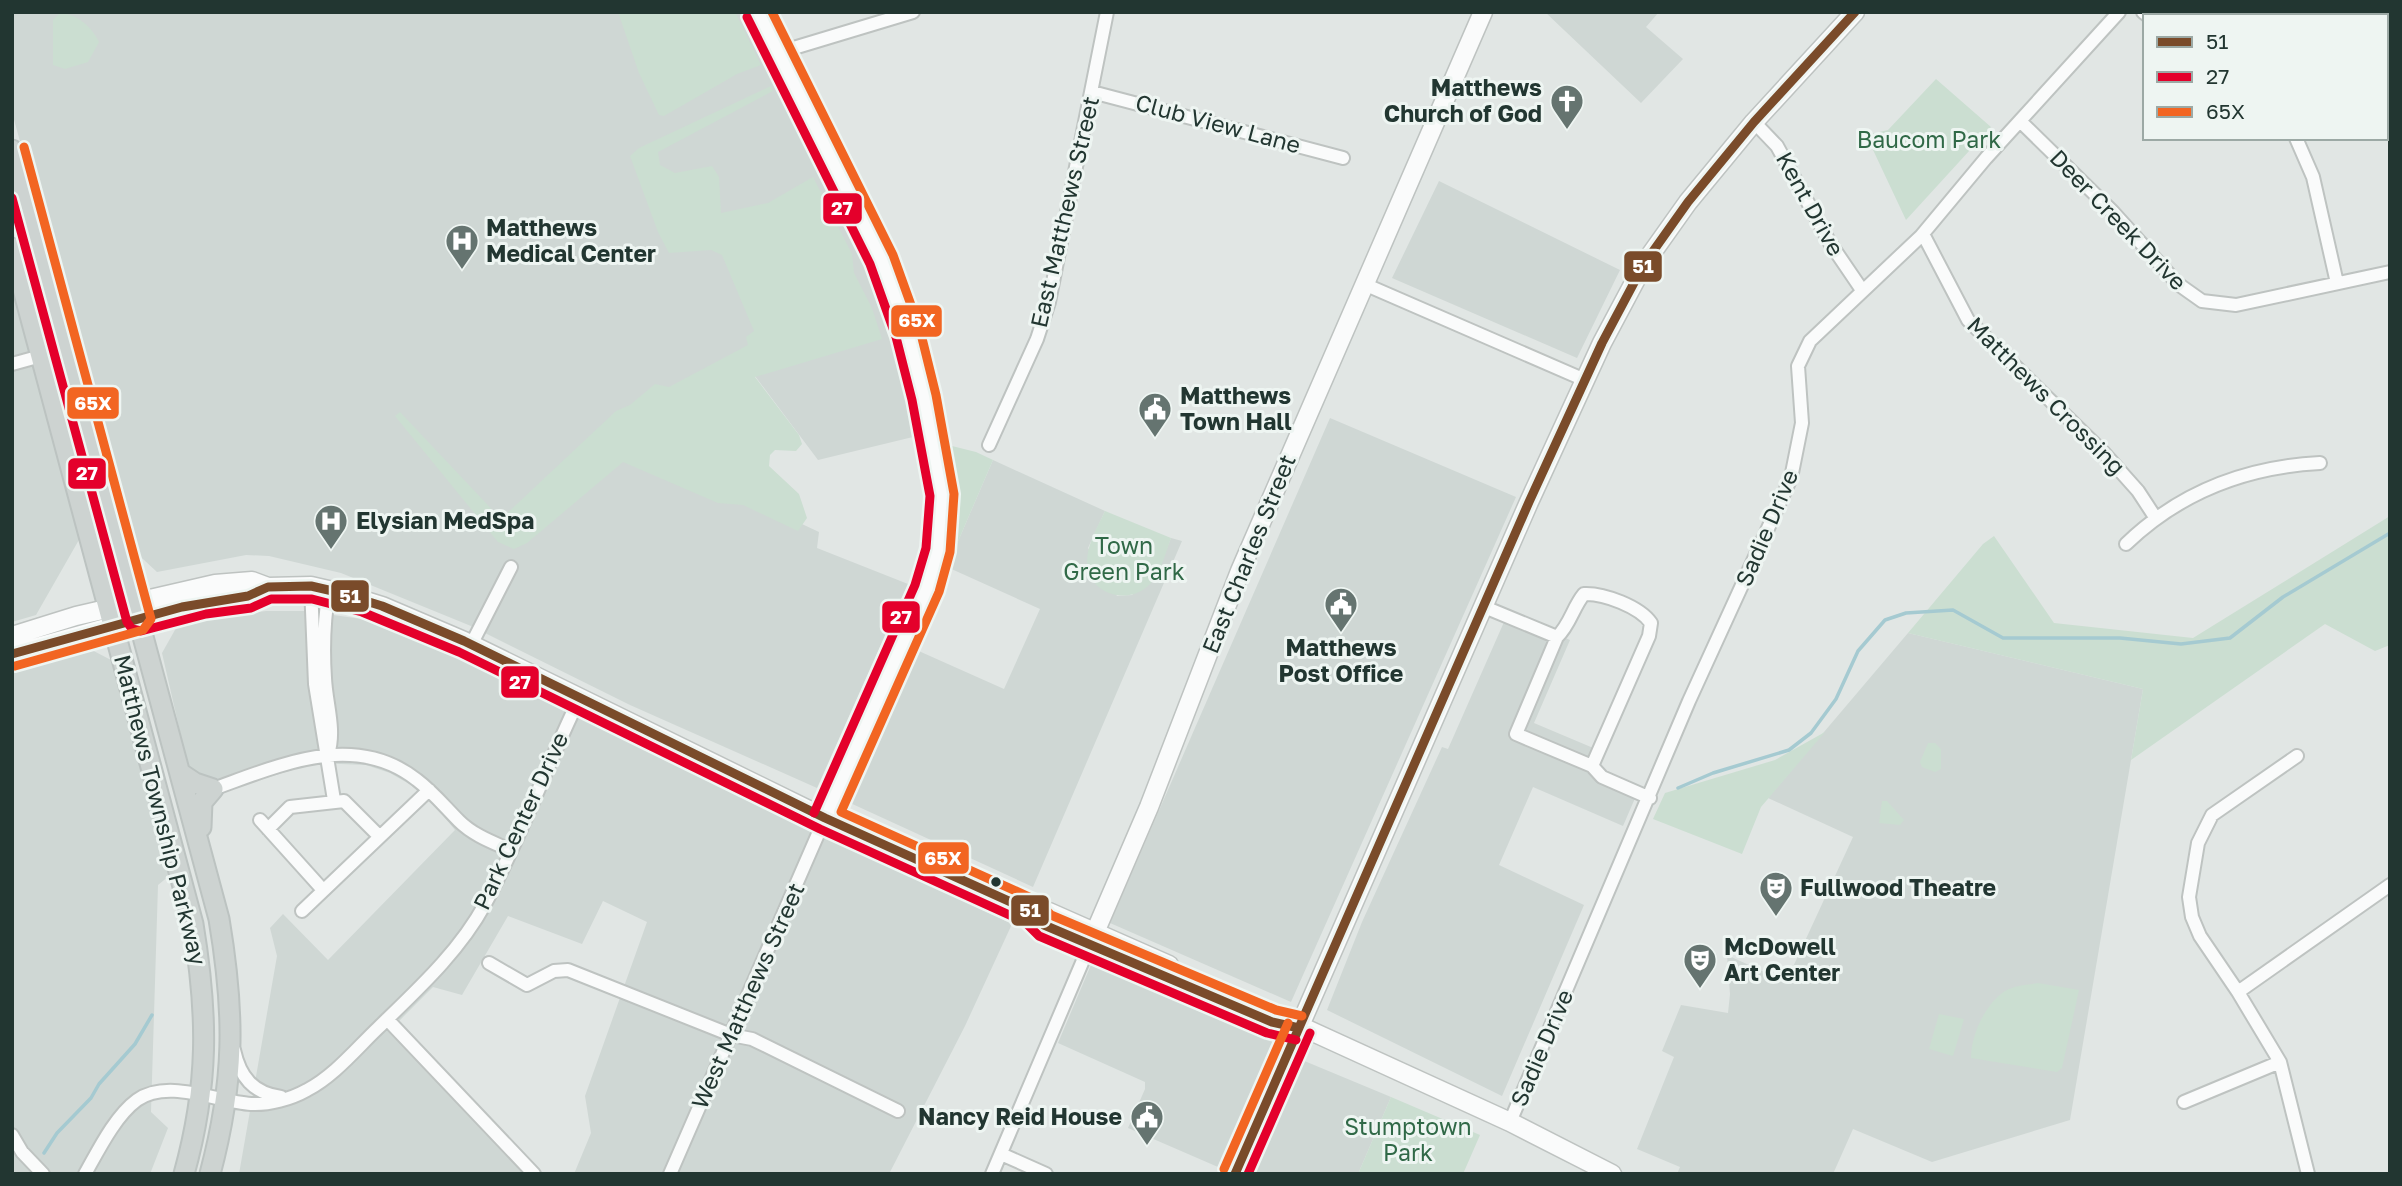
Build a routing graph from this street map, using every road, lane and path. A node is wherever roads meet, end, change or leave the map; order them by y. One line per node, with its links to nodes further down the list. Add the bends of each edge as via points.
1 (758, 12): 7 (main road)
2 (913, 12): 7 (street)
3 (1107, 12): 8 (street, East Matthews Street)
4 (1483, 12): 18 (main road, East Charles Street)
5 (1855, 12): 10 (main road)
6 (2119, 12): 9 (street, Sadie Drive)
7 (777, 53): 46 (main road, via 893,287 930,425 942,495 939,550 927,589)
8 (1092, 92): 13 (street, Club View Lane); 23 (street, East Matthews Street, via 1045,318)
9 (2020, 121): 14 (street, Sadie Drive); 17 (street, Deer Creek Drive, via 2194,297 2235,305)
10 (1754, 122): 19 (street, Kent Drive, via 1777,146 1830,243); 22 (main road, via 1644,264)
11 (2297, 140): 17 (street, via 2315,186)
12 (12, 150): 31 (main road, Matthews Township Parkway)
13 (1343, 158)
14 (1923, 233): 19 (street, Sadie Drive); 25 (street, Matthews Crossing, via 1968,320 2105,454)
15 (12, 248): 20 (main road, Matthews Township Parkway)
16 (2390, 272): 17 (street, Deer Creek Drive)
17 (2337, 283)
18 (1364, 284): 22 (street); 54 (main road, East Charles Street, via 1241,569 1149,807)
19 (1862, 289): 44 (street, Sadie Drive, via 1810,341 1800,360 1802,423 1791,478)
20 (41, 356): 21 (street); 32 (main road, Matthews Township Parkway)
21 (12, 364)
22 (1585, 380): 30 (main road)
23 (989, 445)
24 (2320, 463): 25 (street, via 2262,470 2225,481)
25 (2155, 517): 26 (street)
26 (2126, 544)
27 (511, 566): 35 (street)
28 (311, 586): 29 (main road); 31 (main road, via 268,587 248,596); 38 (street, via 313,673 322,741)
29 (329, 590): 35 (main road, via 382,606); 38 (street, via 324,636 332,740)
30 (1482, 606): 34 (street); 58 (main road)
31 (137, 610): 32 (main road); 41 (main road, Matthews Township Parkway)
32 (112, 617): 33 (main road); 36 (main road); 62 (main road, Matthews Township Parkway, via 193,924 204,988 206,1045)
33 (12, 636)
34 (1558, 637): 40 (street, via 1516,734); 40 (street, via 1584,594 1595,593 1645,614 1651,623)
35 (471, 645): 37 (main road)
36 (12, 654)
37 (580, 697): 46 (main road); 48 (street, Park Center Drive)
38 (328, 754): 42 (street, via 296,760); 43 (street, via 388,765); 45 (street)
39 (2297, 756): 56 (street, via 2212,815 2198,843 2189,897 2192,917)
40 (1592, 766): 44 (street, via 1602,778)
41 (180, 773): 42 (main road); 49 (main road, Matthews Township Parkway)
42 (213, 789): 49 (main road, via 200,813)
43 (429, 790): 47 (street); 48 (street, via 460,822)
44 (1650, 797): 67 (street, Sadie Drive)
45 (334, 800): 47 (street, via 349,803); 51 (street, via 290,807 264,825)
46 (825, 818): 54 (main road, via 1032,912 1044,925); 59 (street, West Matthews Street)
47 (379, 836): 51 (street)
48 (510, 850): 57 (street, Park Center Drive, via 484,905 457,945)
49 (205, 870): 60 (main road, Matthews Township Parkway, via 230,985)
50 (2386, 888): 52 (street); 56 (street)
51 (323, 890): 53 (street)
52 (2390, 902)
53 (302, 911)
54 (1092, 938): 58 (main road, via 1272,1022); 69 (street)
55 (489, 963): 59 (street, via 527,985 554,971 568,970)
56 (2238, 992): 61 (street)
57 (387, 1019): 63 (street, Park Center Drive, via 334,1071); 74 (street)
58 (1299, 1028): 67 (main road); 78 (main road)
59 (731, 1035): 66 (street, via 752,1039); 75 (street, West Matthews Street)
60 (232, 1044): 63 (street, via 245,1078 257,1091); 64 (main road, Matthews Township Parkway)
61 (2280, 1062): 65 (street); 80 (street)
62 (201, 1095): 64 (street, Park Center Drive); 71 (street, Park Center Drive, via 163,1092 137,1100); 72 (main road, Matthews Township Parkway)
63 (288, 1098): 64 (street, Park Center Drive, via 252,1104)
64 (227, 1099): 73 (main road, Matthews Township Parkway)
65 (2183, 1102)
66 (898, 1111)
67 (1510, 1122): 79 (main road)
68 (12, 1135): 70 (street)
69 (1001, 1154): 76 (street); 77 (street)
70 (43, 1174)
71 (85, 1174)
72 (184, 1174)
73 (210, 1174)
74 (534, 1174)
75 (670, 1174)
76 (992, 1174)
77 (1046, 1174)
78 (1235, 1174)
79 (1612, 1174)
80 (2308, 1174)

